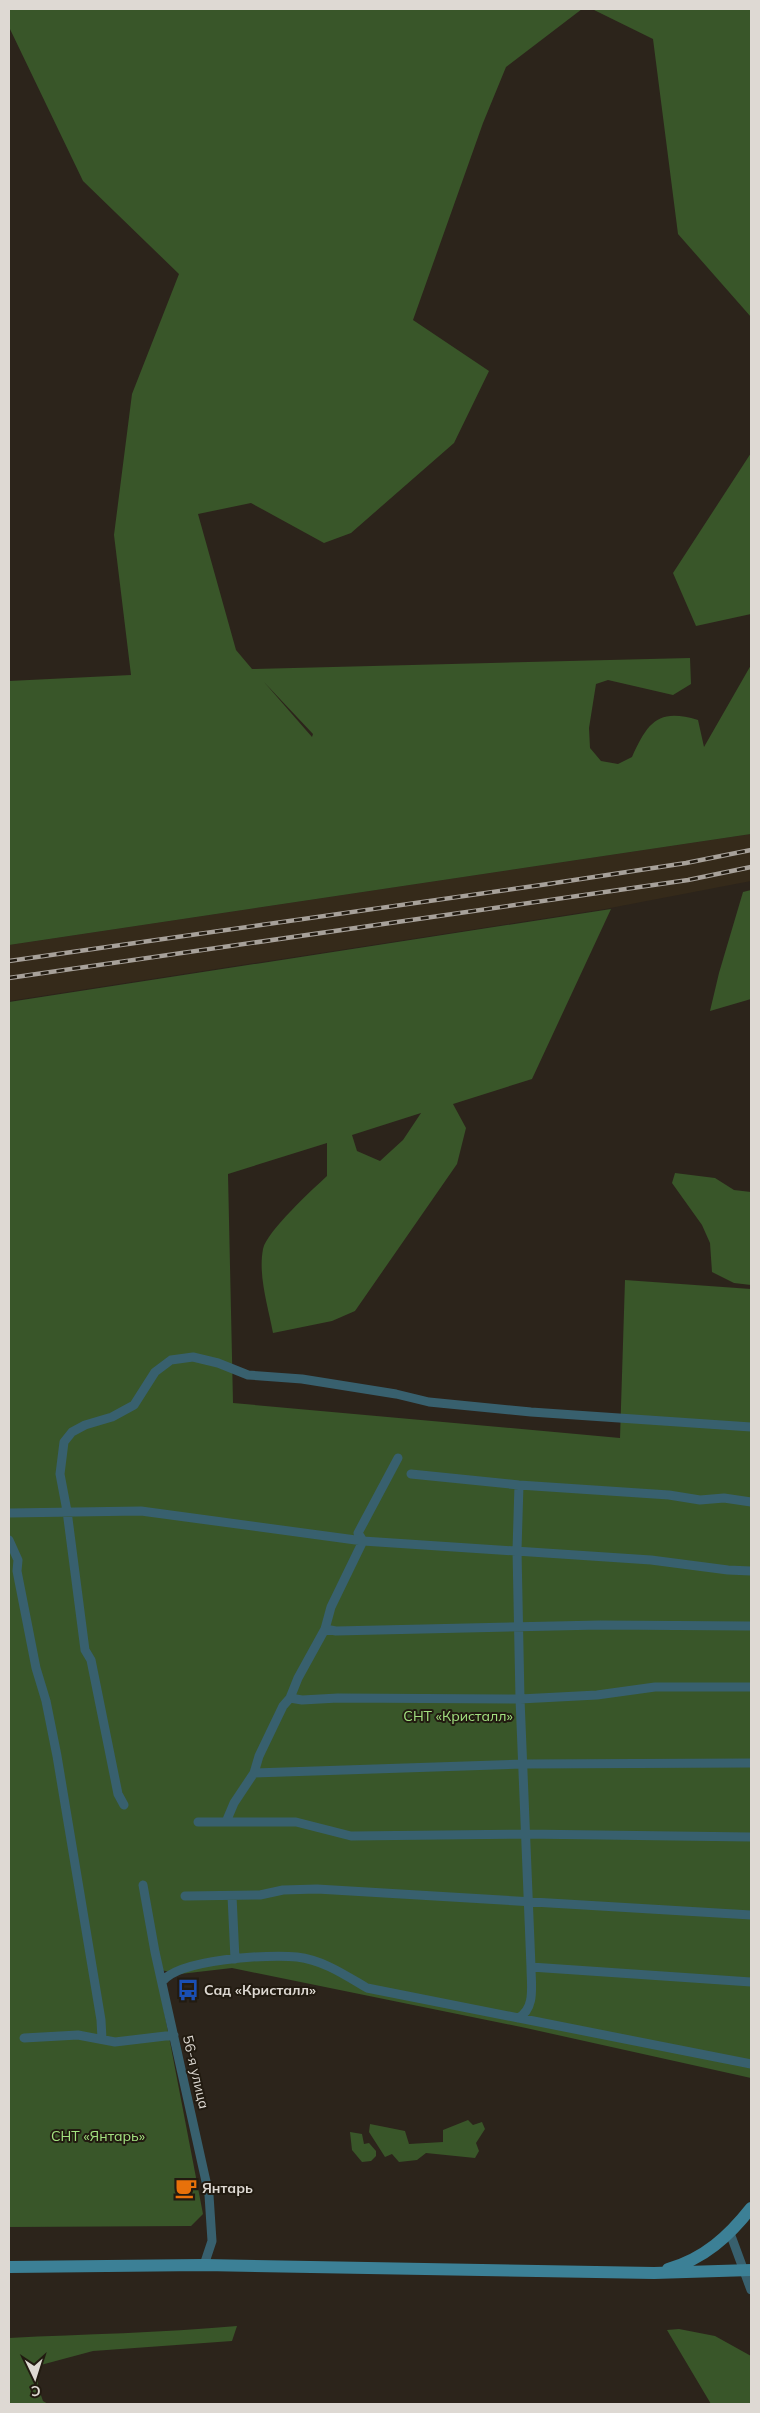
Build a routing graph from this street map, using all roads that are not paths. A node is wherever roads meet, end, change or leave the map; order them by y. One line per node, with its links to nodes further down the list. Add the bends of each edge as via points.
1 (751, 1426): 6 (street, via 429,1402 302,1379 248,1375 218,1362 193,1357 171,1360 161,1367 126,1411 72,1432 64,1442 60,1467)
2 (398, 1458): 9 (street, via 358,1533)
3 (411, 1474): 4 (street)
4 (518, 1485): 5 (street); 10 (street)
5 (751, 1502)
6 (67, 1511): 7 (street); 9 (street, via 141,1511); 21 (street, via 85,1650 91,1660 118,1794)
7 (9, 1513)
8 (9, 1540): 38 (street, via 18,1560 17,1571 32,1648 57,1756)
9 (362, 1541): 10 (street); 14 (street, via 331,1607)
10 (517, 1550): 11 (street); 13 (street)
11 (751, 1571)
12 (751, 1626): 13 (street)
13 (518, 1627): 14 (street, via 336,1631); 17 (street)
14 (325, 1628): 16 (street)
15 (751, 1687): 17 (street, via 655,1687)
16 (290, 1698): 17 (street); 20 (street, via 259,1756)
17 (520, 1698): 19 (street)
18 (751, 1763): 19 (street)
19 (522, 1764): 20 (street); 24 (street)
20 (254, 1773): 23 (street)
21 (124, 1805)
22 (198, 1822): 23 (street)
23 (226, 1822): 24 (street, via 296,1822 351,1836)
24 (524, 1834): 25 (street); 29 (street)
25 (751, 1837)
26 (143, 1885): 33 (street, 56-я улица)
27 (185, 1896): 28 (street)
28 (232, 1896): 29 (street, via 317,1889); 31 (street)
29 (527, 1901): 30 (street); 32 (street)
30 (751, 1915)
31 (234, 1959): 33 (street, via 205,1962 177,1970); 35 (street, via 298,1957 330,1966 366,1988)
32 (530, 1967): 34 (street); 35 (street, via 530,2006)
33 (162, 1982): 36 (street, 56-я улица)
34 (751, 1982)
35 (518, 2018): 39 (street)
36 (174, 2035): 38 (street, via 115,2042); 42 (street, 56-я улица, via 209,2195 212,2240)
37 (24, 2038): 38 (street, via 78,2035)
38 (102, 2039)
39 (751, 2064)
40 (751, 2208): 41 (main road)
41 (730, 2233): 44 (street); 45 (main road, via 710,2250 680,2266)
42 (204, 2265): 43 (main road); 45 (main road)
43 (9, 2266)
44 (747, 2270): 45 (main road); 46 (street)
45 (654, 2273)
46 (751, 2290)

